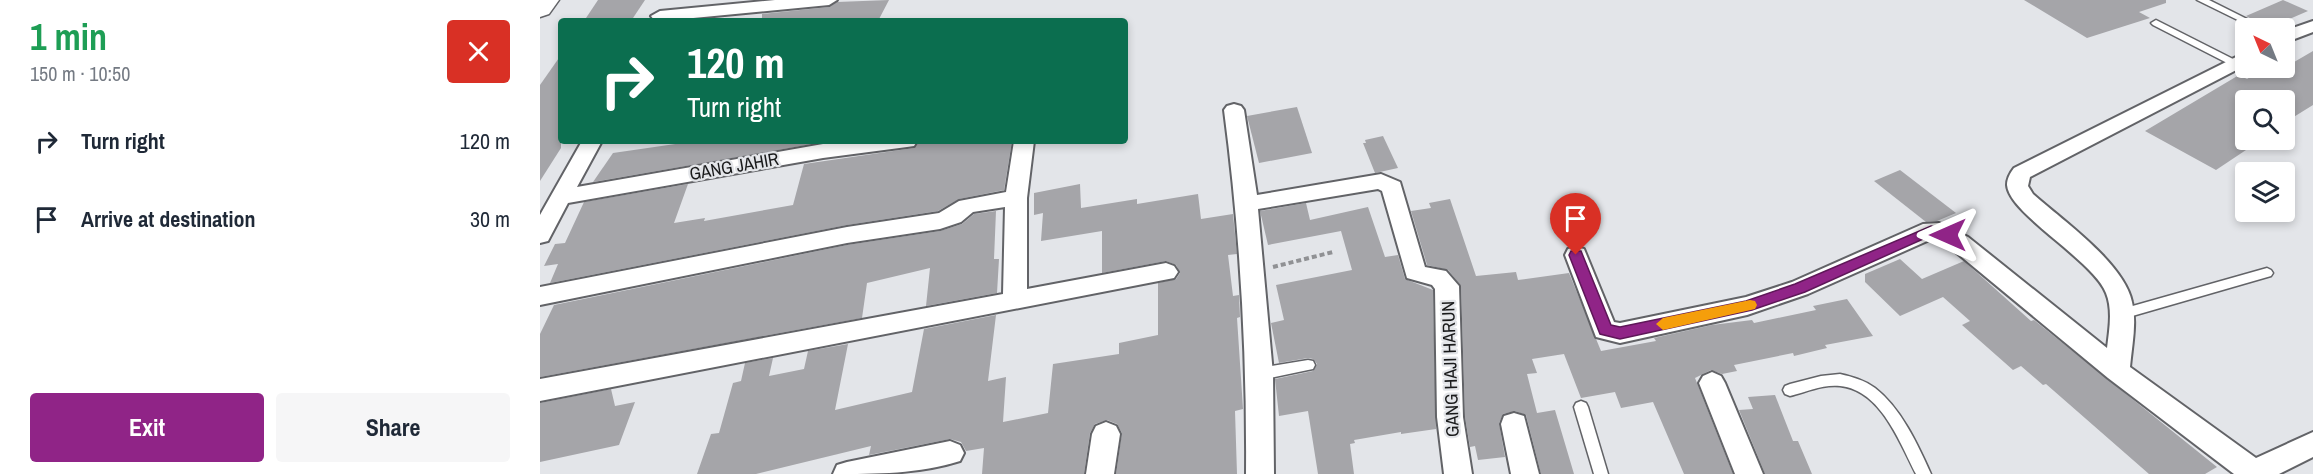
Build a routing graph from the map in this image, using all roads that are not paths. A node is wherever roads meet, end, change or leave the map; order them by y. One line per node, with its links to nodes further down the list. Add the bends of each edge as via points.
1 (547, 0): 4 (main road)
2 (829, 0): 5 (street)
3 (2202, 0): 6 (lane)
4 (540, 9)
5 (662, 12)
6 (2239, 18)
7 (2156, 23): 10 (lane)
8 (2313, 26): 9 (street)
9 (2295, 33)
10 (2235, 58)
11 (2235, 63): 25 (street, via 2021,173 2016,182 2025,199 2106,275 2118,291)
12 (1234, 110): 18 (street)
13 (590, 144): 16 (street)
14 (882, 144): 16 (street, GANG JAHIR)
15 (1024, 144): 17 (street)
16 (562, 197): 19 (street)
17 (1016, 198): 23 (street, via 967,206 940,221); 24 (street)
18 (1247, 204): 28 (street); 40 (street, GANG HAJI HARUN, via 1381,181 1392,187 1415,272 1419,276 1438,277 1447,286 1450,417)
19 (540, 235)
20 (1576, 255): 27 (street, via 1605,330 1620,333 1747,306 1800,288 1931,230 1939,231 1960,243)
21 (1166, 272): 24 (street)
22 (2267, 273): 25 (lane)
23 (540, 296)
24 (1015, 301): 30 (street)
25 (2122, 314): 27 (street)
26 (1308, 365): 28 (lane)
27 (2117, 371): 45 (street)
28 (1260, 374): 39 (street)
29 (1712, 383): 43 (street)
30 (540, 390)
31 (1790, 390): 44 (lane, via 1839,380 1863,387 1888,411)
32 (1581, 407): 42 (lane)
33 (1514, 424): 41 (street)
34 (1106, 434): 38 (street)
35 (2313, 444): 45 (street)
36 (950, 453): 37 (street)
37 (847, 474)
38 (1100, 474)
39 (1260, 474)
40 (1458, 474)
41 (1525, 474)
42 (1601, 474)
43 (1749, 474)
44 (1924, 474)
45 (2253, 474)

